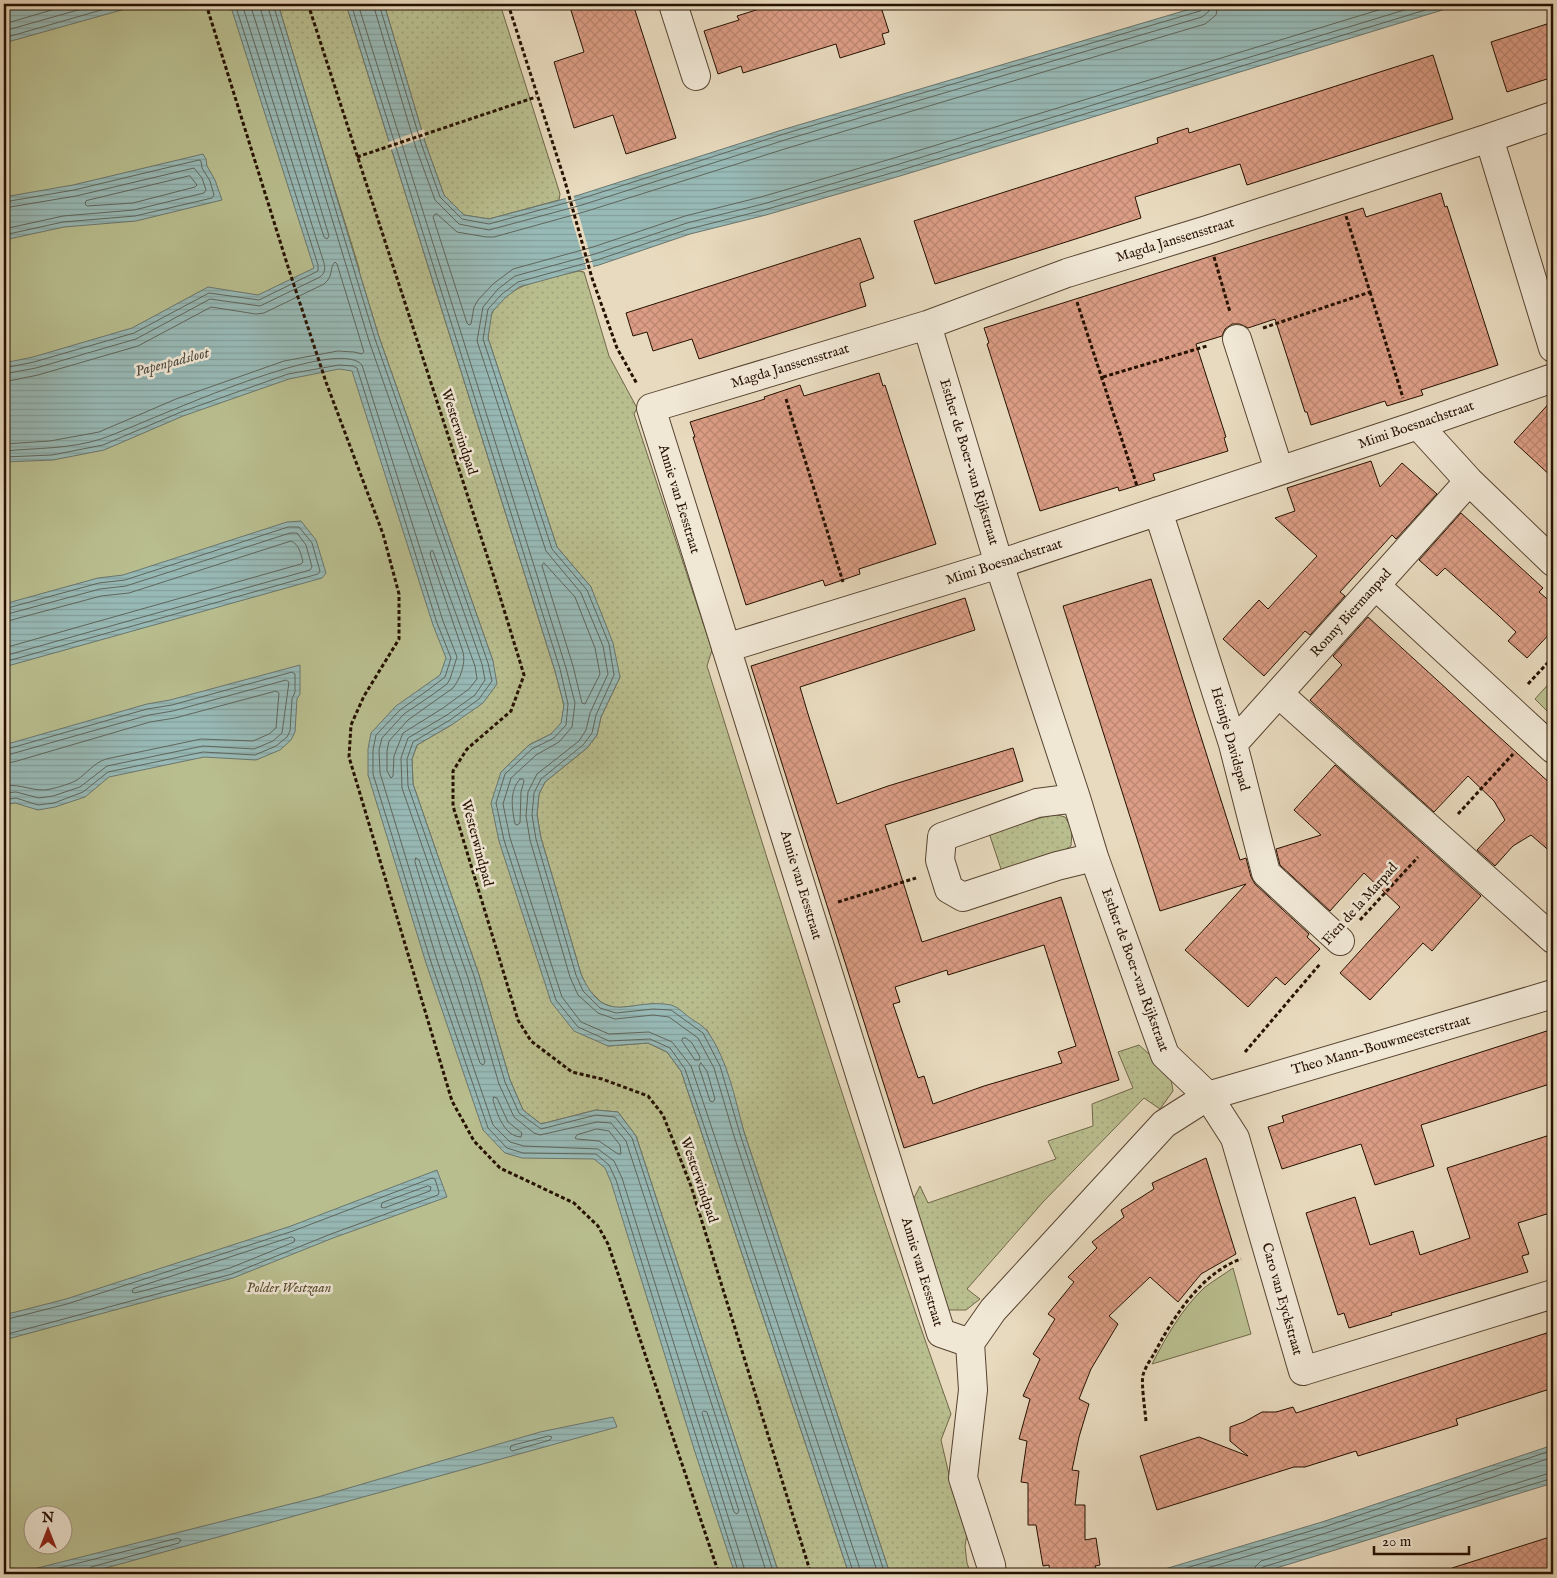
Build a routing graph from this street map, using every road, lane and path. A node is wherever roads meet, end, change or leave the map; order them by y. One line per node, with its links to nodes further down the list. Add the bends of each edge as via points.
1 (206, 4): 48 (path, via 289,270 326,382 383,534 399,594 399,639 364,696 351,725 349,757 452,1101 474,1141 500,1168 574,1203 598,1226 608,1244)
2 (308, 4): 9 (path, Westerwindpad)
3 (508, 4): 6 (path)
4 (673, 4): 5 (street)
5 (696, 76)
6 (536, 96): 9 (path); 20 (path, via 617,348)
7 (1553, 116): 8 (street, Magda Janssensstraat)
8 (1489, 138): 10 (street, Magda Janssensstraat); 16 (street)
9 (357, 157): 49 (path, Westerwindpad, via 524,675 511,711 467,749 453,771 453,806 518,1020 531,1041 572,1072 648,1096 663,1115 691,1186)
10 (1337, 187): 11 (street, Magda Janssensstraat); 13 (path)
11 (1206, 230): 12 (street, Magda Janssensstraat); 15 (path)
12 (1067, 272): 14 (street, Magda Janssensstraat); 18 (path)
13 (1370, 292): 15 (path); 21 (path)
14 (927, 325): 17 (street, Magda Janssensstraat); 26 (street, Esther de Boer-van Rijkstraat)
15 (1237, 338): 18 (path); 22 (street)
16 (1553, 348)
17 (777, 370): 20 (street, Magda Janssensstraat); 28 (path)
18 (1102, 377): 24 (path)
19 (1553, 378): 21 (street, Mimi Boesnachstraat)
20 (651, 408): 29 (street, Annie van Eesstraat)
21 (1415, 426): 22 (street, Mimi Boesnachstraat); 23 (street)
22 (1279, 470): 24 (street, Mimi Boesnachstraat)
23 (1469, 481): 25 (street); 27 (street, Ronny Biermanpad)
24 (1152, 513): 26 (street, Mimi Boesnachstraat); 32 (street, Heintje Davidspad)
25 (1553, 562)
26 (1000, 564): 28 (street, Mimi Boesnachstraat); 34 (street, Esther de Boer-van Rijkstraat)
27 (1376, 586): 30 (street, Ronny Biermanpad); 31 (street)
28 (851, 610): 29 (street, Mimi Boesnachstraat)
29 (726, 648): 38 (street, Annie van Eesstraat)
30 (1279, 694): 32 (street, Ronny Biermanpad); 35 (street)
31 (1533, 731): 33 (street); 35 (path, Fien de la Marpad)
32 (1233, 744): 40 (street, Heintje Davidspad, via 1266,873)
33 (1553, 749)
34 (1076, 798): 36 (street, Esther de Boer-van Rijkstraat); 37 (street, via 1037,803 942,837 940,860)
35 (1438, 835): 39 (street); 40 (path, Fien de la Marpad)
36 (1094, 858): 37 (street, via 1058,866 963,898 949,889); 43 (street, Esther de Boer-van Rijkstraat, via 1165,1055)
37 (943, 870): 38 (path)
38 (809, 911): 46 (street, Annie van Eesstraat, via 941,1333)
39 (1553, 939)
40 (1340, 941): 42 (path, Fien de la Marpad)
41 (1553, 994): 43 (street, Theo Mann-Bouwmeesterstraat)
42 (1240, 1058)
43 (1208, 1096): 44 (street, Caro van Eyckstraat, via 1234,1138); 46 (street, via 1164,1124 993,1310)
44 (1267, 1250): 45 (street, Caro van Eyckstraat, via 1303,1371); 47 (path, via 1233,1262 1211,1277 1173,1319 1142,1375)
45 (1553, 1294)
46 (970, 1343): 50 (street, via 973,1390 963,1478)
47 (1146, 1421)
48 (719, 1574)
49 (810, 1574)
50 (992, 1574)

